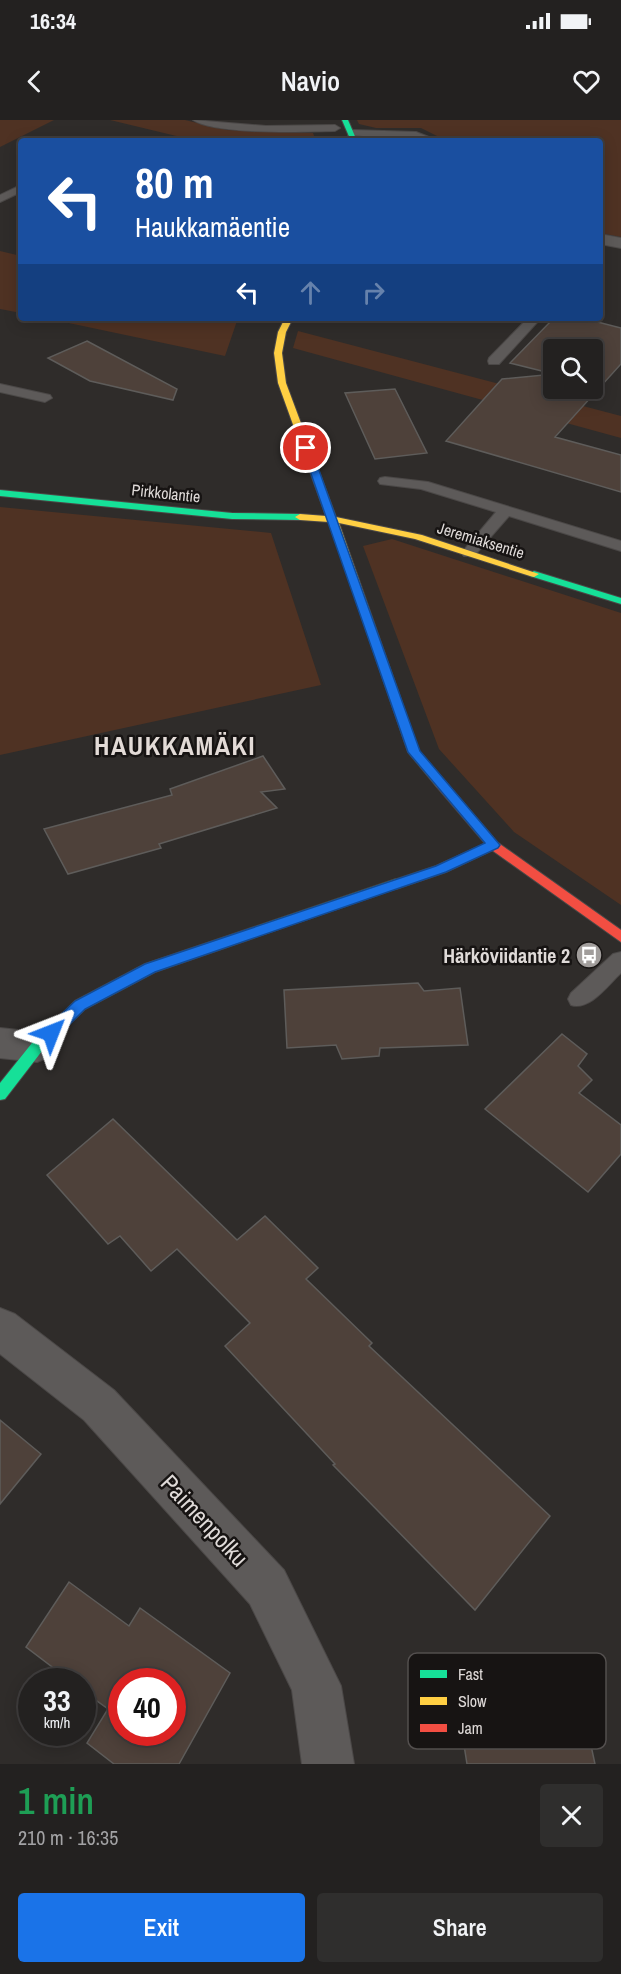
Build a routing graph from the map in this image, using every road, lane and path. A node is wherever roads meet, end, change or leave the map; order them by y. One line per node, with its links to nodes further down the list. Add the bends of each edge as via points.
1 (198, 120): 2 (lane, via 230,128 263,130)
2 (340, 124): 3 (street)
3 (352, 137): 4 (lane)
4 (427, 138)
5 (18, 190): 6 (lane)
6 (0, 199)
7 (288, 321): 15 (street, via 278,353 282,383)
8 (532, 321): 9 (lane)
9 (494, 361)
10 (0, 388): 11 (lane)
11 (45, 398)
12 (385, 481): 14 (lane, via 423,485)
13 (0, 493): 15 (street, Pirkkolantie, via 232,516)
14 (506, 510): 16 (lane); 17 (lane)
15 (330, 517): 17 (street, Jeremiaksentie); 19 (street, via 414,752)
16 (621, 546)
17 (469, 553): 18 (street, Jeremiaksentie)
18 (621, 601)
19 (494, 845): 20 (street); 24 (street, via 441,869 150,968 80,1005)
20 (621, 937)
21 (621, 960): 22 (lane)
22 (579, 999)
23 (0, 1043): 24 (street)
24 (37, 1047): 25 (street)
25 (0, 1094)
26 (0, 1328): 27 (street, Paimenpolku, via 99,1406 267,1587 316,1686)
27 (328, 1764)

